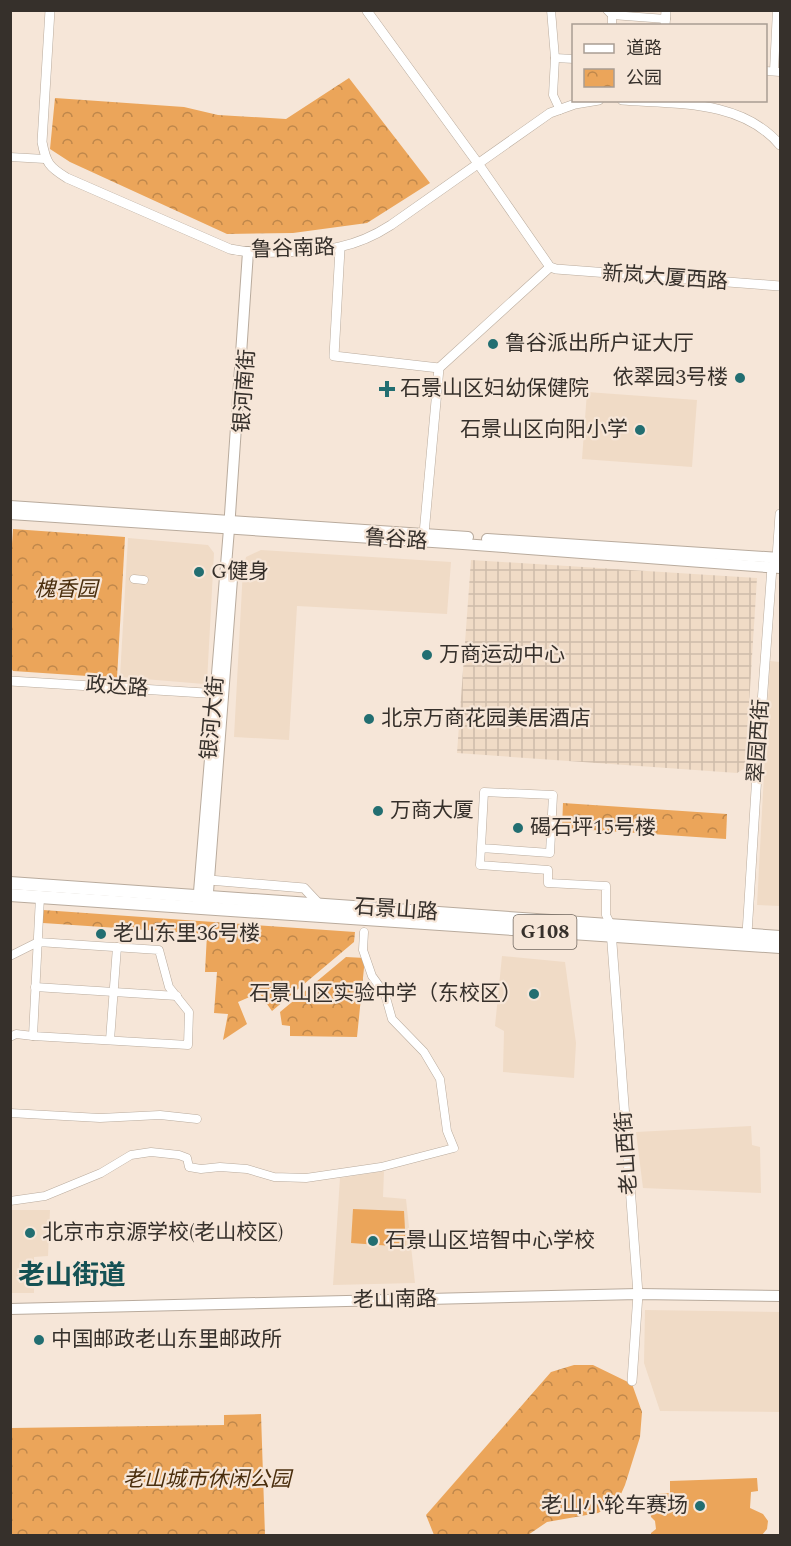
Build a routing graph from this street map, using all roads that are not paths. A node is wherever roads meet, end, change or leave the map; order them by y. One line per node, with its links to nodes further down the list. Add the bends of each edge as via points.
1 (50, 10): 15 (street, via 42,142)
2 (551, 10): 7 (street)
3 (777, 10): 9 (street)
4 (366, 11): 16 (street)
5 (610, 13): 6 (street)
6 (666, 18)
7 (555, 58): 8 (street); 12 (street, via 553,94)
8 (572, 59)
9 (773, 71)
10 (587, 102): 12 (street, 鲁谷南路)
11 (660, 102): 13 (street, via 739,115 769,133)
12 (560, 110): 16 (street, 鲁谷南路)
13 (780, 145)
14 (10, 157): 15 (street)
15 (45, 159): 18 (street, 鲁谷南路, via 67,178 231,249)
16 (477, 162): 17 (street, 鲁谷南路, via 378,234); 19 (street)
17 (340, 249): 18 (street, 鲁谷南路); 21 (street, via 334,356)
18 (251, 253): 25 (main road, 银河南街)
19 (550, 267): 20 (street, 新岚大厦西路); 21 (street)
20 (780, 286)
21 (438, 368): 26 (street)
22 (10, 506): 25 (main road, 鲁谷路)
23 (10, 514): 25 (main road, 鲁谷路)
24 (780, 514): 27 (street, 翠园西街)
25 (232, 525): 26 (main road, 鲁谷路); 27 (main road, 鲁谷路); 31 (main road, 银河大街)
26 (424, 534): 27 (main road, 鲁谷路)
27 (778, 563): 41 (street, 翠园西街, via 759,746)
28 (134, 579): 29 (street)
29 (144, 580)
30 (10, 681): 31 (street, 政达路)
31 (219, 694): 33 (main road, 银河大街); 37 (main road, 银河大街)
32 (481, 848): 32 (street, via 484,792 553,795 550,853); 39 (street, via 480,865 548,870 548,883 606,886 606,915)
33 (209, 880): 37 (main road, 银河大街); 38 (street, via 304,888)
34 (10, 884): 37 (highway, 石景山路 / G108)
35 (10, 894): 36 (highway, 石景山路 / G108)
36 (40, 897): 37 (highway, 石景山路 / G108); 43 (street)
37 (202, 903): 38 (highway, 石景山路 / G108); 39 (highway, 石景山路 / G108)
38 (320, 905): 39 (highway, 石景山路 / G108)
39 (611, 931): 41 (highway, 石景山路 / G108); 45 (highway, 石景山路 / G108); 56 (street, 老山西街)
40 (364, 932): 55 (street, via 363,950 392,1018 424,1052 440,1079 447,1131 454,1148 381,1167 306,1178 274,1177 247,1169 189,1167 187,1158 151,1152 131,1155 101,1173 45,1196)
41 (747, 934): 42 (highway, 石景山路 / G108)
42 (780, 937)
43 (38, 942): 44 (street); 46 (street); 47 (street)
44 (117, 947): 48 (street); 49 (street, via 159,950 169,987)
45 (780, 947)
46 (10, 956)
47 (35, 987): 48 (street); 50 (street)
48 (113, 992): 49 (street); 52 (street)
49 (177, 996): 52 (street, via 189,1012 188,1045)
50 (33, 1036): 51 (street); 52 (street)
51 (10, 1037)
52 (110, 1040)
53 (10, 1113): 54 (street)
54 (197, 1119)
55 (10, 1201)
56 (638, 1294): 57 (main road, 老山南路); 58 (main road, 老山南路); 59 (street, 老山西街)
57 (780, 1296)
58 (10, 1309)
59 (632, 1381)

